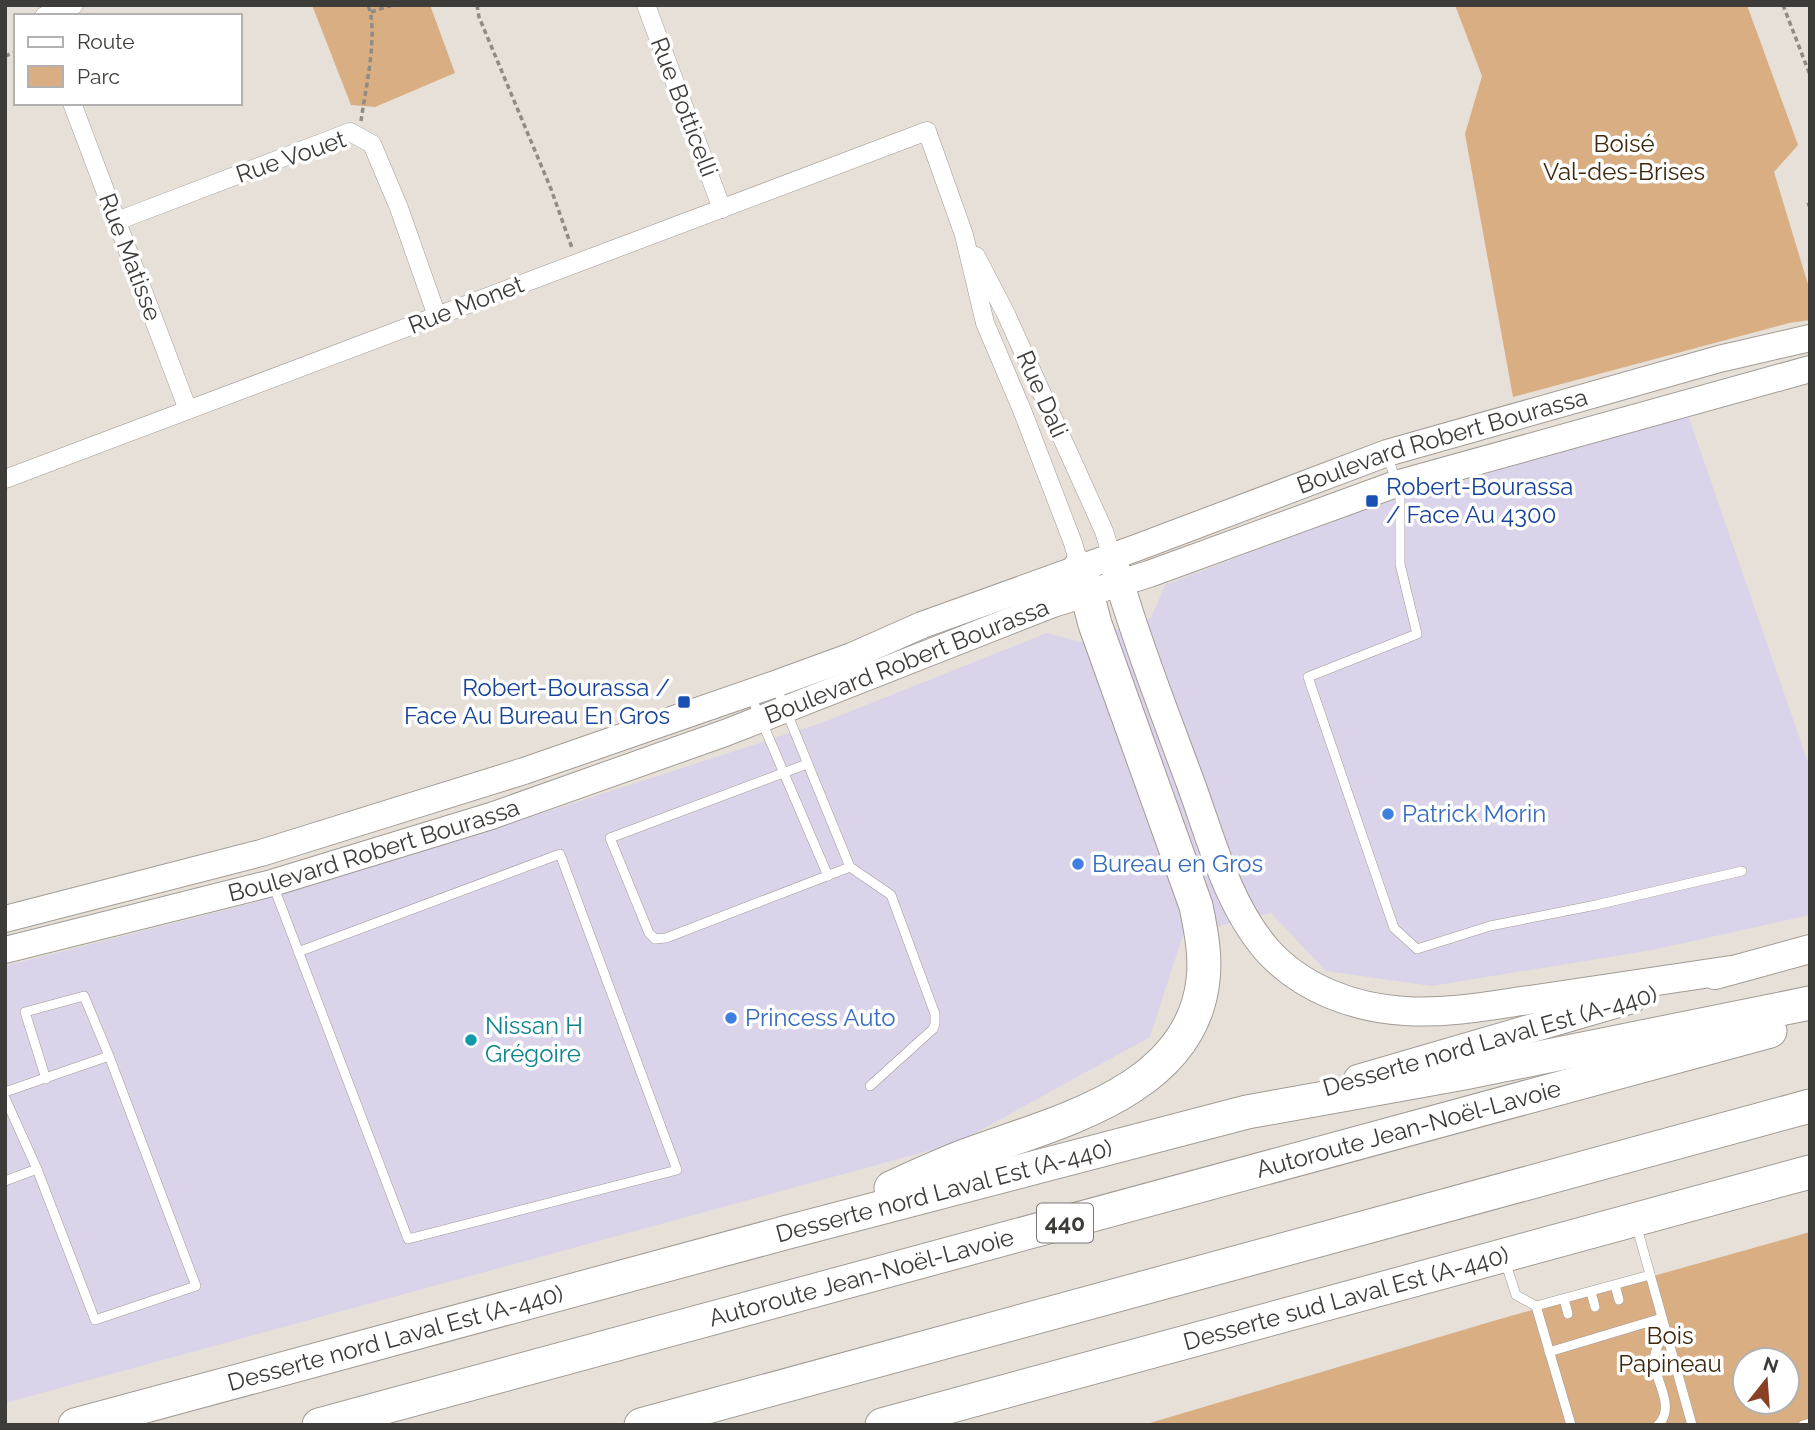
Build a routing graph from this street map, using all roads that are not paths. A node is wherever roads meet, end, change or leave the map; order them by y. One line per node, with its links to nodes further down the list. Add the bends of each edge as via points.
1 (75, 5): 3 (street)
2 (646, 5): 6 (street, Rue Botticelli)
3 (48, 14)
4 (73, 105): 7 (street, Rue Matisse)
5 (927, 131): 6 (street, Rue Monet); 8 (street, Rue Dali)
6 (722, 209): 9 (street, Rue Monet)
7 (117, 221): 9 (street, Rue Vouet, via 350,132 372,145); 12 (street, Rue Matisse)
8 (964, 235): 16 (street, Rue Dali, via 1006,314 1104,531); 17 (street, Rue Dali, via 985,323 1023,410)
9 (437, 316): 12 (street, Rue Monet)
10 (1810, 338): 13 (street, Boulevard Robert Bourassa, via 1719,359)
11 (1810, 369): 15 (street, Boulevard Robert Bourassa)
12 (188, 410): 14 (street, Rue Monet)
13 (1387, 453): 15 (lane); 16 (street, Boulevard Robert Bourassa)
14 (5, 479)
15 (1396, 484): 16 (street, Boulevard Robert Bourassa); 25 (lane, via 1400,493 1400,564 1417,634 1308,677 1394,928 1417,949 1490,926)
16 (1116, 570): 17 (street, Boulevard Robert Bourassa); 32 (main road, via 1137,639 1234,897 1260,941 1300,978 1356,1003 1423,1012)
17 (1083, 580): 18 (street, Boulevard Robert Bourassa, via 922,625); 20 (street, Boulevard Robert Bourassa, via 885,672); 45 (highway, via 1094,624 1196,906 1204,966 1191,1022 1159,1066 1115,1097)
18 (775, 684): 19 (street, Boulevard Robert Bourassa); 20 (lane)
19 (749, 692): 21 (lane); 28 (street, Boulevard Robert Bourassa, via 331,833)
20 (785, 709): 21 (street, Boulevard Robert Bourassa); 22 (lane)
21 (761, 719): 23 (lane); 27 (street, Boulevard Robert Bourassa, via 525,804)
22 (807, 764): 23 (lane); 24 (lane)
23 (784, 773): 26 (lane); 26 (lane, via 610,838 649,933 655,939 667,937)
24 (850, 867): 26 (lane); 37 (lane, via 891,895 936,1014 933,1029)
25 (1742, 871)
26 (828, 876)
27 (272, 883): 30 (street, Boulevard Robert Bourassa); 31 (lane)
28 (5, 919)
29 (1810, 949): 32 (main road, Desserte nord Laval Est (A-440))
30 (5, 950)
31 (298, 952): 31 (lane, via 408,1239 677,1170 560,854)
32 (1731, 970): 40 (main road, Desserte nord Laval Est (A-440))
33 (1810, 1003): 40 (highway)
34 (1810, 1020): 66 (highway, Autoroute Jean-Noël-Lavoie / 440)
35 (109, 1056): 36 (lane); 36 (lane, via 84,996 25,1012); 41 (lane, via 196,1286 94,1320)
36 (47, 1079): 38 (lane)
37 (870, 1086)
38 (5, 1095): 41 (lane)
39 (1810, 1106): 67 (highway)
40 (1247, 1112): 45 (highway, Desserte nord Laval Est (A-440))
41 (37, 1169): 43 (lane)
42 (1810, 1172): 44 (highway, Desserte sud Laval Est (A-440))
43 (5, 1181)
44 (1635, 1220): 46 (highway, Desserte sud Laval Est (A-440)); 47 (lane)
45 (788, 1232): 65 (highway, Desserte nord Laval Est (A-440))
46 (1503, 1256): 52 (lane, via 1516,1295); 68 (highway, Desserte sud Laval Est (A-440))
47 (1650, 1275): 48 (lane); 56 (lane)
48 (1615, 1285): 49 (lane); 51 (lane)
49 (1591, 1292): 50 (lane); 53 (lane)
50 (1564, 1299): 52 (lane); 54 (lane)
51 (1619, 1300)
52 (1536, 1306): 63 (lane)
53 (1595, 1307)
54 (1568, 1314)
55 (1624, 1317): 58 (lane)
56 (1662, 1318): 58 (lane); 60 (lane)
57 (1600, 1324): 61 (lane)
58 (1627, 1328): 61 (lane)
59 (1573, 1331): 62 (lane)
60 (1666, 1331): 70 (lane, via 1654,1362 1666,1412); 71 (lane)
61 (1603, 1336): 62 (lane)
62 (1577, 1344): 63 (lane)
63 (1549, 1352): 69 (lane)
64 (1810, 1423): 72 (lane)
65 (75, 1425)
66 (319, 1425)
67 (641, 1425)
68 (882, 1425)
69 (1571, 1425)
70 (1658, 1425)
71 (1692, 1425)
72 (1803, 1425)

